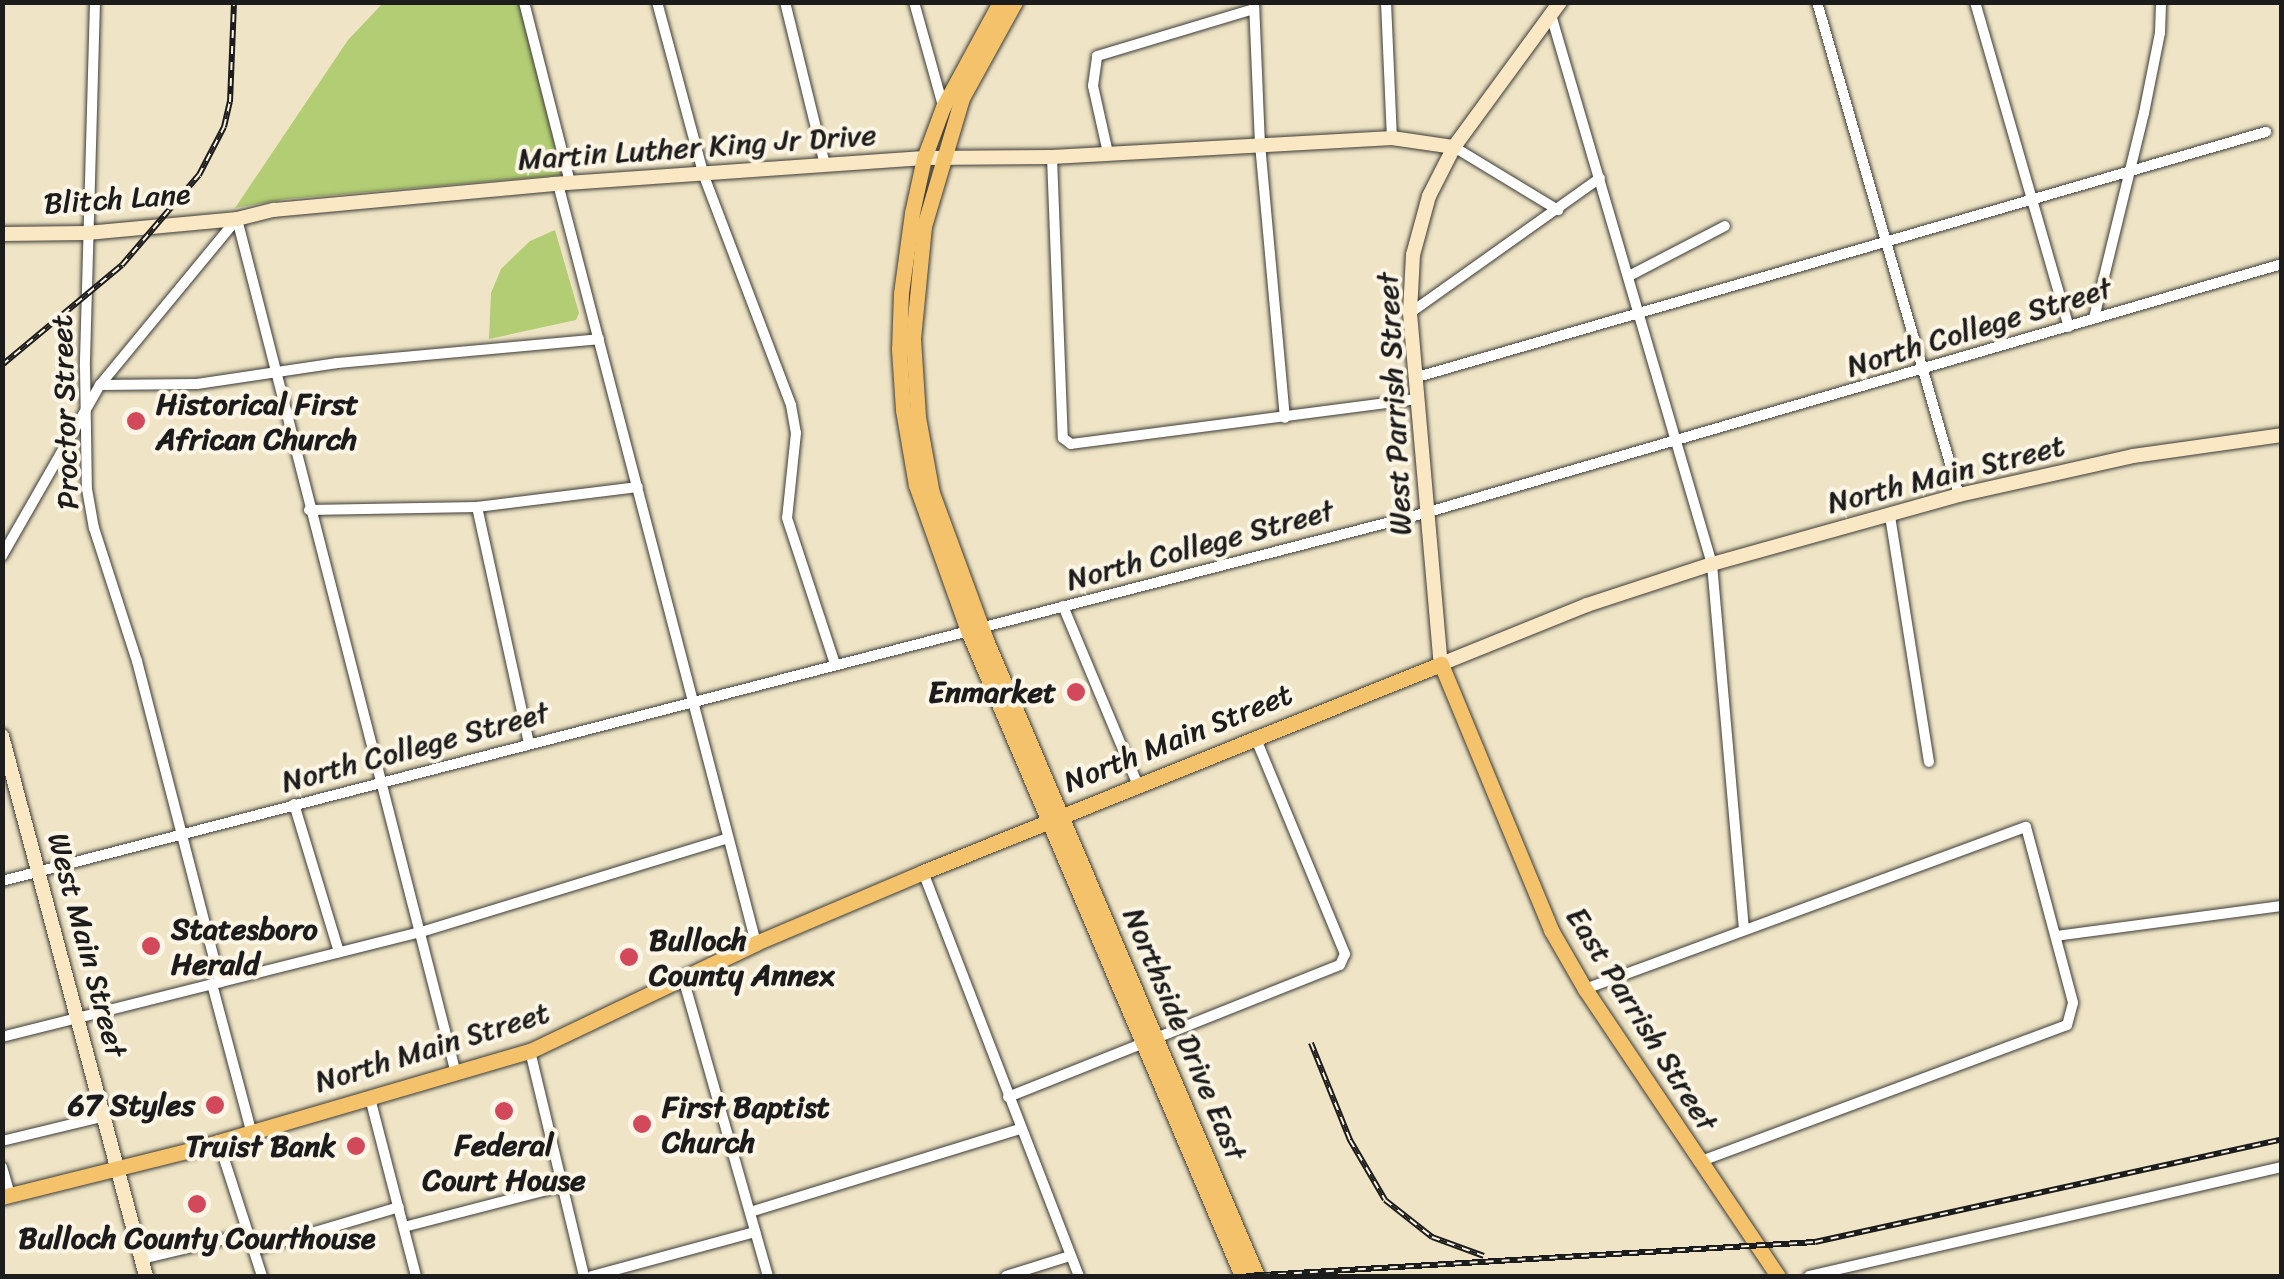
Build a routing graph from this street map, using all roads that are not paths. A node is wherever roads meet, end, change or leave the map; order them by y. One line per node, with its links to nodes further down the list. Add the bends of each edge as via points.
1 (95, 2): 33 (street, Proctor Street)
2 (524, 2): 27 (street)
3 (657, 2): 25 (street)
4 (786, 2): 23 (street)
5 (914, 2): 14 (street)
6 (1000, 2): 14 (main road)
7 (1015, 2): 20 (main road, via 962,98)
8 (1386, 2): 16 (street)
9 (1817, 2): 34 (street)
10 (1975, 2): 28 (street)
11 (2160, 2): 24 (street, via 2160,32)
12 (1254, 6): 17 (street); 19 (street, via 1097,56 1094,86)
13 (1556, 9): 18 (street, West Parrish Street); 26 (street)
14 (943, 107): 22 (main road)
15 (2266, 132): 24 (street)
16 (1392, 138): 17 (street, Martin Luther King Jr Drive); 18 (street, Martin Luther King Jr Drive)
17 (1260, 144): 19 (street, Martin Luther King Jr Drive); 48 (street)
18 (1454, 147): 29 (street, Martin Luther King Jr Drive); 37 (street, West Parrish Street, via 1421,222)
19 (1108, 153): 21 (street, Martin Luther King Jr Drive)
20 (942, 157): 21 (street, Martin Luther King Jr Drive); 22 (street, Martin Luther King Jr Drive); 60 (main road, via 916,282 918,417 932,493)
21 (1052, 157): 48 (street, via 1063,438 1072,444)
22 (924, 158): 23 (street, Martin Luther King Jr Drive); 60 (main road, via 901,293 903,410 929,528)
23 (825, 164): 25 (street, Martin Luther King Jr Drive)
24 (2130, 171): 28 (street); 39 (street)
25 (704, 176): 27 (street, Martin Luther King Jr Drive); 61 (street, via 791,405 796,433 787,518)
26 (1600, 178): 29 (street); 36 (street)
27 (564, 183): 30 (street, Martin Luther King Jr Drive); 41 (street)
28 (2034, 198): 34 (street); 40 (street)
29 (1558, 210): 37 (street)
30 (236, 219): 33 (street, Blitch Lane); 43 (street); 45 (street)
31 (1725, 226): 36 (street)
32 (2, 234): 33 (street, Blitch Lane)
33 (87, 234): 47 (street, Proctor Street)
34 (1888, 243): 38 (street); 42 (street)
35 (2282, 264): 39 (street, North College Street)
36 (1629, 276): 38 (street)
37 (1410, 313): 44 (street, West Parrish Street)
38 (1638, 313): 44 (street); 50 (street)
39 (2094, 318): 40 (street, North College Street)
40 (2069, 327): 42 (street, North College Street)
41 (600, 339): 43 (street); 51 (street)
42 (1926, 370): 50 (street, North College Street); 52 (street)
43 (275, 372): 45 (street, via 198,384); 54 (street)
44 (1414, 378): 46 (street, West Parrish Street)
45 (100, 385): 47 (street)
46 (1416, 399): 48 (street); 55 (street, West Parrish Street)
47 (85, 409): 57 (street); 72 (street, Proctor Street, via 94,528 138,661)
48 (1286, 418)
49 (2282, 434): 52 (street, North Main Street, via 2133,456)
50 (1676, 441): 55 (street, North College Street); 58 (street)
51 (638, 487): 53 (street); 63 (street)
52 (1959, 495): 56 (street, North Main Street)
53 (477, 507): 54 (street); 66 (street)
54 (310, 510): 68 (street)
55 (1425, 512): 59 (street, North College Street); 62 (street, West Parrish Street)
56 (1890, 516): 58 (street, North Main Street); 67 (street)
57 (2, 556)
58 (1712, 564): 62 (street, North Main Street); 78 (street)
59 (1063, 606): 60 (street, North College Street); 69 (street)
60 (974, 630): 61 (street, North College Street); 71 (main road, Northside Drive East)
61 (836, 664): 63 (street, North College Street)
62 (1441, 664): 65 (main road, North Main Street); 85 (main road, East Parrish Street, via 1551,930)
63 (692, 701): 66 (street, North College Street); 73 (street)
64 (2, 736): 74 (street, West Main Street)
65 (1255, 736): 69 (main road, North Main Street); 88 (street, via 1345,954 1320,973)
66 (529, 743): 68 (street, North College Street)
67 (1929, 762)
68 (381, 782): 70 (street, North College Street); 79 (street)
69 (1137, 783): 71 (main road, North Main Street)
70 (294, 804): 72 (street, North College Street); 82 (street)
71 (1054, 818): 75 (main road, North Main Street); 88 (main road, Northside Drive East)
72 (182, 832): 74 (street, North College Street); 84 (street, Proctor Street)
73 (728, 838): 79 (street); 81 (street)
74 (39, 870): 76 (street, North College Street); 86 (street, West Main Street)
75 (923, 872): 81 (main road, North Main Street); 91 (street)
76 (2, 881)
77 (2282, 906): 80 (street)
78 (1744, 928): 80 (street, via 2026,827); 85 (street)
79 (421, 932): 82 (street); 90 (street)
80 (2056, 936): 98 (street, via 2071,996 2073,1016 2066,1025)
81 (756, 943): 83 (main road, North Main Street)
82 (339, 952): 84 (street)
83 (682, 978): 89 (main road, North Main Street); 105 (street)
84 (216, 983): 86 (street); 95 (street, Proctor Street)
85 (1585, 988): 98 (main road, East Parrish Street)
86 (78, 1019): 87 (street); 93 (street, West Main Street)
87 (2, 1038)
88 (1150, 1039): 91 (street); 120 (main road, Northside Drive East); 121 (main road, Northside Drive East)
89 (530, 1051): 90 (main road, North Main Street); 102 (street)
90 (456, 1074): 92 (main road, North Main Street)
91 (1008, 1097): 94 (street)
92 (370, 1098): 95 (main road, North Main Street); 104 (street)
93 (104, 1116): 97 (street); 101 (street, West Main Street)
94 (1020, 1129): 105 (street); 110 (street)
95 (251, 1131): 96 (main road, North Main Street)
96 (218, 1140): 101 (main road, North Main Street); 108 (street)
97 (2, 1142)
98 (1699, 1162): 122 (main road, East Parrish Street)
99 (2, 1167): 103 (street)
100 (2282, 1167): 123 (street)
101 (119, 1169): 103 (main road, North Main Street); 111 (street, West Main Street)
102 (562, 1186): 106 (street); 115 (street)
103 (6, 1196)
104 (399, 1207): 106 (street); 109 (street)
105 (750, 1212): 107 (street)
106 (404, 1227): 114 (street)
107 (755, 1232): 116 (street); 117 (street)
108 (246, 1234): 109 (street); 111 (street)
109 (254, 1250): 113 (street)
110 (1070, 1256): 118 (street); 119 (street)
111 (142, 1259): 112 (street, West Main Street)
112 (146, 1276)
113 (262, 1276)
114 (416, 1276)
115 (584, 1276)
116 (592, 1276)
117 (768, 1276)
118 (1006, 1276)
119 (1079, 1276)
120 (1242, 1276)
121 (1257, 1276)
122 (1778, 1276)
123 (1809, 1276)

